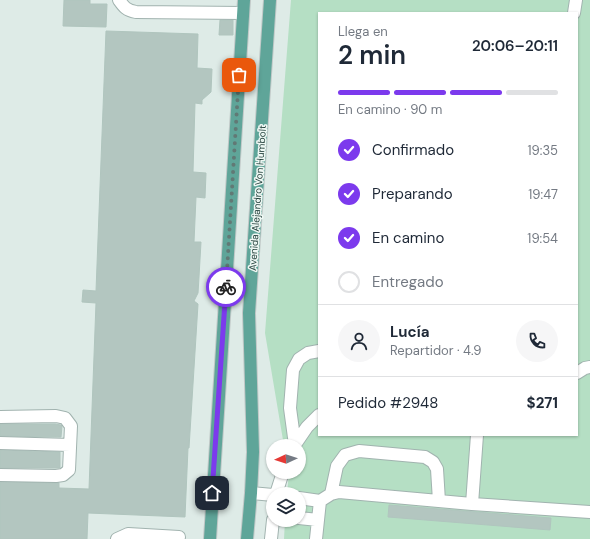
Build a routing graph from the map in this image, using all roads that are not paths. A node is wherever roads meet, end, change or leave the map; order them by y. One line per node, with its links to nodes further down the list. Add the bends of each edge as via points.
1 (119, 0): 5 (lane, via 129,11 136,12)
2 (244, 0): 5 (main road)
3 (270, 0): 18 (main road, Avenida Alejandro Von Humbolt, via 249,313 253,452)
4 (576, 0): 6 (lane)
5 (243, 12): 31 (main road)
6 (574, 12)
7 (318, 351): 13 (lane, via 308,353 299,359 293,370 290,408)
8 (590, 367): 9 (lane)
9 (578, 372)
10 (318, 416): 14 (lane)
11 (0, 417): 16 (lane, via 65,418 71,426)
12 (477, 436): 24 (lane)
13 (294, 439)
14 (299, 439)
15 (0, 443): 16 (lane)
16 (70, 446): 17 (lane, via 69,470 64,475)
17 (0, 475)
18 (251, 492): 19 (lane); 32 (main road, Avenida Alejandro Von Humbolt)
19 (266, 494)
20 (331, 494): 22 (lane); 23 (lane, via 339,492); 23 (lane, via 337,466 345,455 359,451 425,457 433,462 437,469)
21 (306, 499): 22 (lane)
22 (320, 501): 27 (lane)
23 (439, 501): 24 (lane)
24 (472, 504): 25 (lane)
25 (590, 512)
26 (306, 519): 27 (lane)
27 (318, 520): 34 (lane)
28 (272, 527): 33 (lane)
29 (179, 538): 30 (lane, via 128,534)
30 (117, 539)
31 (210, 539)
32 (247, 539)
33 (271, 539)
34 (316, 539)

